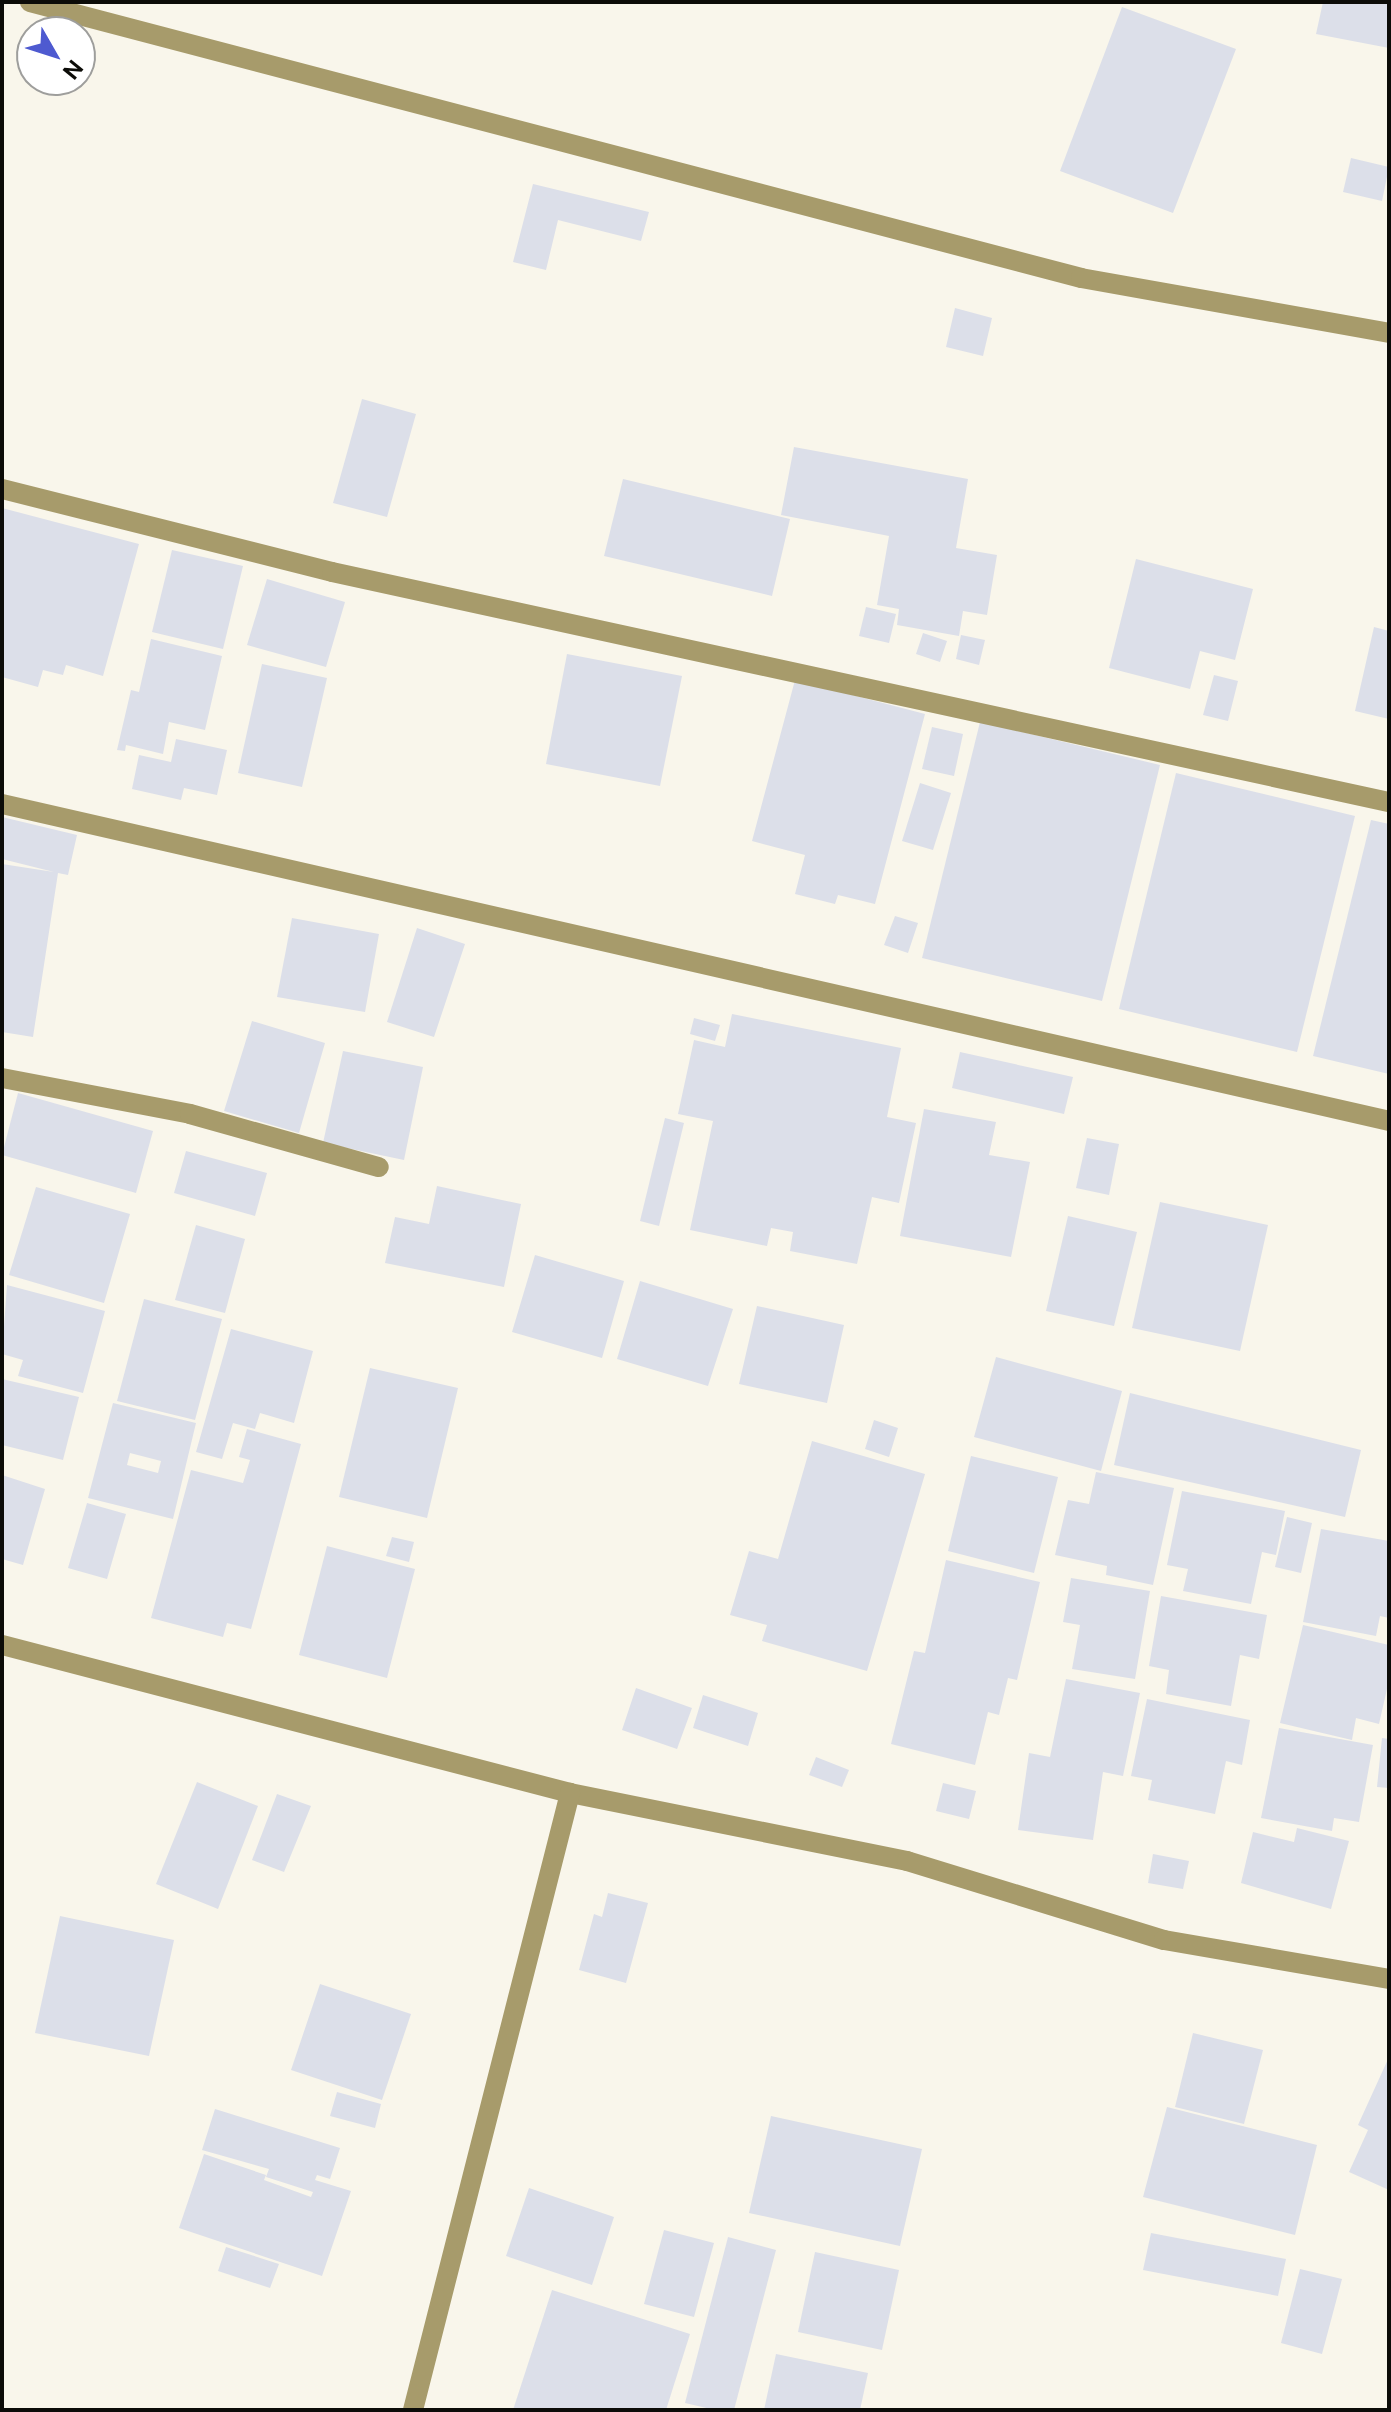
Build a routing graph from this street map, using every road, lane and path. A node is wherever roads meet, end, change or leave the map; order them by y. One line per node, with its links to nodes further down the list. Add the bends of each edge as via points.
1 (30, 2): 2 (street, via 1081,278)
2 (1389, 333)
3 (2, 489): 4 (street, via 332,572)
4 (1389, 802)
5 (2, 804): 7 (street)
6 (2, 1078): 8 (street, via 190,1114)
7 (1389, 1121)
8 (379, 1167)
9 (2, 1645): 10 (street)
10 (570, 1793): 11 (street, via 907,1861 1164,1940); 12 (street)
11 (1389, 1979)
12 (413, 2410)

